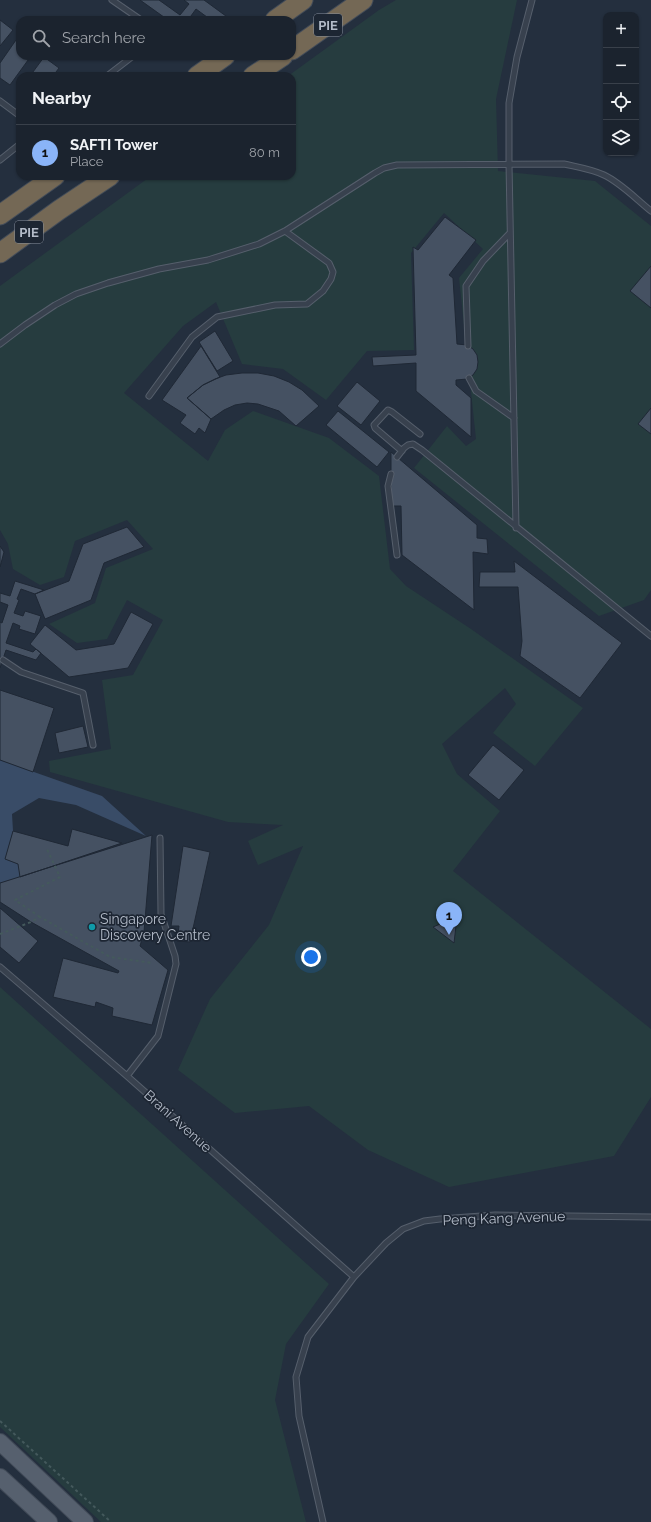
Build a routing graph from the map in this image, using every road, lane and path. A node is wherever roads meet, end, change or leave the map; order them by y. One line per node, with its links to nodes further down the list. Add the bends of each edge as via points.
1 (112, 0): 5 (lane)
2 (303, 0): 6 (highway, PIE)
3 (363, 0): 7 (highway, PIE)
4 (532, 0): 18 (lane, via 516,57 509,103)
5 (135, 16)
6 (281, 16)
7 (296, 47)
8 (128, 60): 11 (lane)
9 (219, 60): 12 (highway)
10 (276, 60): 13 (highway)
11 (112, 72)
12 (203, 72)
13 (259, 72)
14 (0, 101): 15 (lane)
15 (16, 113)
16 (16, 147): 17 (lane)
17 (0, 160)
18 (508, 164): 21 (lane, via 564,164 588,169 612,179); 23 (lane, via 397,165 384,168); 24 (lane)
19 (49, 180): 22 (highway, PIE)
20 (104, 180): 25 (highway, PIE)
21 (651, 211)
22 (0, 215)
23 (285, 231): 26 (lane, via 259,244 208,260 159,269 76,294 55,305); 29 (lane, via 329,263 333,272 323,291 307,304 274,305 217,317 192,337)
24 (510, 233): 27 (lane, via 483,261 466,286); 30 (lane)
25 (0, 253)
26 (0, 344)
27 (468, 346)
28 (469, 378): 30 (lane, via 476,391)
29 (150, 396)
30 (514, 418): 35 (lane)
31 (420, 434): 32 (lane, via 392,412 385,412 374,428)
32 (402, 451): 33 (lane); 35 (lane, via 413,444 422,450)
33 (397, 457)
34 (391, 474): 36 (lane, via 388,486)
35 (516, 528): 37 (lane)
36 (396, 554)
37 (651, 636)
38 (3, 660): 39 (lane, via 21,672 83,693)
39 (92, 745)
40 (160, 838): 46 (lane, via 161,914 176,964 158,1036)
41 (46, 847): 42 (path, via 60,877 16,900)
42 (40, 917): 43 (path); 44 (path, via 110,957)
43 (0, 934)
44 (153, 963)
45 (0, 967): 46 (lane, Brani Avenue)
46 (127, 1076): 48 (lane, Brani Avenue)
47 (651, 1217): 48 (lane, Peng Kang Avenue, via 495,1215 424,1221 403,1229)
48 (354, 1277): 55 (lane, Peng Kang Avenue, via 308,1337 296,1377 299,1416)
49 (0, 1421): 54 (path)
50 (0, 1442): 52 (main road)
51 (0, 1477): 53 (main road)
52 (80, 1520)
53 (49, 1522)
54 (111, 1522)
55 (323, 1522)

